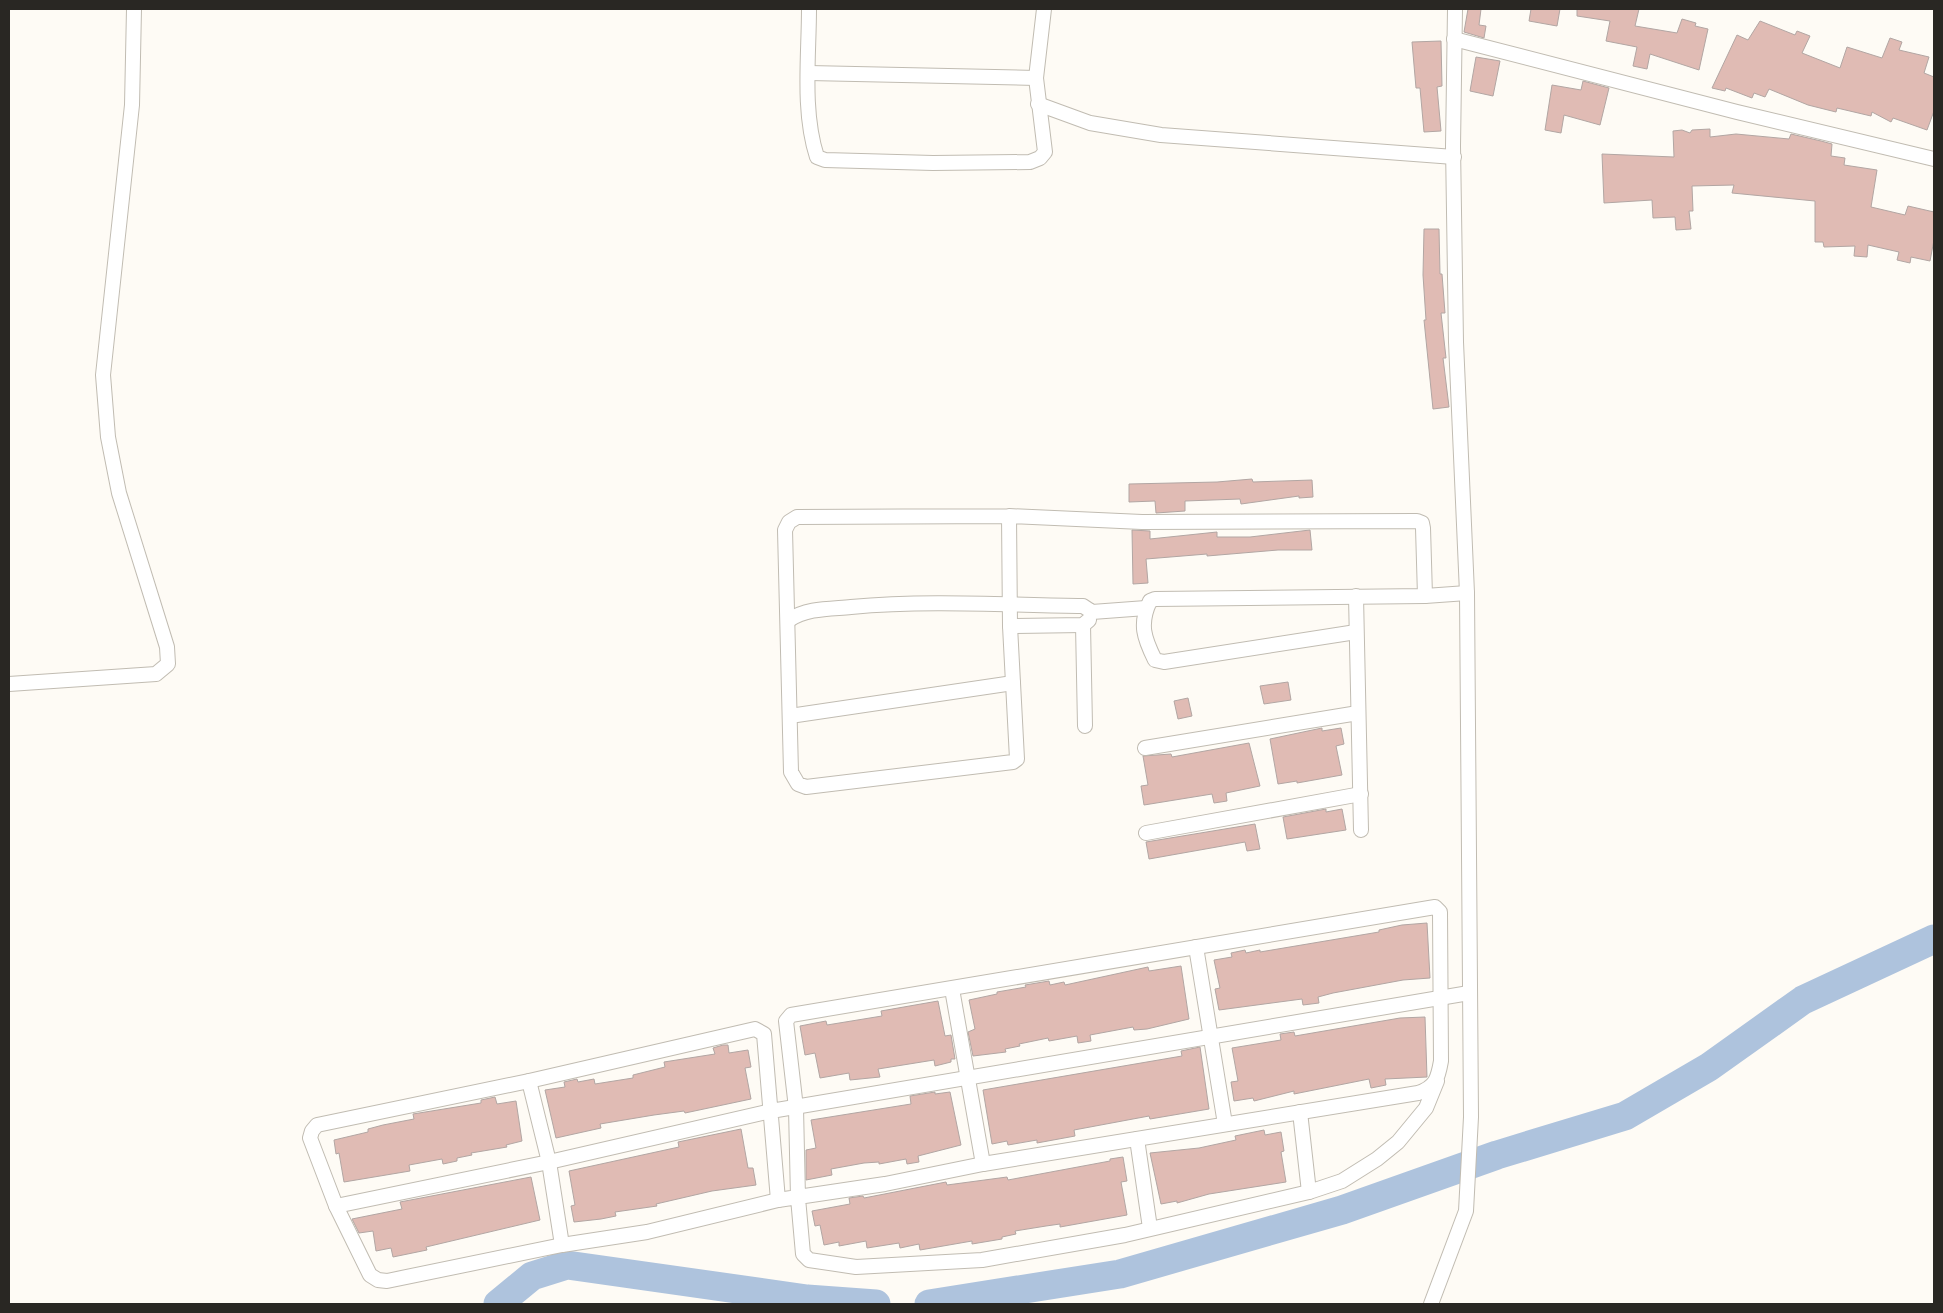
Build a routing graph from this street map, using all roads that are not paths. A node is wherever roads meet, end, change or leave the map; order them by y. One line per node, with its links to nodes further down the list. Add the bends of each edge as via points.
1 (134, 9): 23 (street, via 132,104 103,375 108,437 119,493 167,647 168,664 156,674)
2 (809, 9): 6 (street)
3 (1044, 9): 7 (street)
4 (1455, 9): 5 (street)
5 (1454, 39): 9 (street); 10 (street)
6 (809, 73): 7 (street); 8 (street, via 813,144 817,157 825,160 1030,162 1045,152)
7 (1036, 78): 8 (street)
8 (1038, 104): 9 (street, via 1090,123 1162,135)
9 (1454, 157): 12 (street, via 1456,342)
10 (1934, 159)
11 (1009, 516): 14 (street, via 1142,522 1417,521 1423,528); 15 (street); 18 (street, via 797,517 785,530)
12 (1466, 593): 14 (street); 33 (street)
13 (1356, 596): 14 (street); 16 (street, via 1165,598 1150,601); 21 (street)
14 (1425, 596)
15 (1010, 604): 17 (street, via 1082,606); 18 (street, via 876,605 804,612); 20 (street)
16 (1146, 608): 17 (street); 21 (street, via 1144,639 1158,662)
17 (1092, 612): 19 (street)
18 (789, 620): 25 (street)
19 (1083, 625): 20 (street); 26 (street)
20 (1010, 626): 22 (street)
21 (1356, 632): 24 (street)
22 (1013, 683): 25 (street); 25 (street, via 1018,755 1013,762 806,787 798,784 791,772)
23 (9, 684)
24 (1358, 713): 27 (street); 28 (street)
25 (790, 716)
26 (1085, 726)
27 (1145, 748)
28 (1361, 794): 29 (street); 30 (street)
29 (1360, 830)
30 (1146, 832)
31 (1196, 947): 32 (street); 34 (street, via 1435,907 1440,912); 35 (street)
32 (952, 989): 36 (street); 39 (street, via 788,1017)
33 (1469, 993): 34 (street); 52 (street, via 1471,1117 1468,1199 1463,1222)
34 (1440, 998): 35 (street); 38 (street, via 1441,1061)
35 (1210, 1036): 36 (street); 42 (street)
36 (970, 1077): 39 (street); 45 (street)
37 (528, 1081): 40 (street, via 755,1029 764,1034); 44 (street); 49 (street, via 317,1126 310,1138)
38 (1437, 1082): 41 (street, via 1418,1093); 46 (street, via 1426,1108 1398,1142 1342,1181)
39 (796, 1108): 40 (street); 47 (street)
40 (771, 1111): 44 (street); 48 (street)
41 (1300, 1112): 42 (street); 46 (street)
42 (1225, 1124): 43 (street)
43 (1137, 1140): 45 (street); 50 (street)
44 (549, 1162): 49 (street); 51 (street)
45 (983, 1164): 47 (street)
46 (1309, 1192): 50 (street)
47 (798, 1198): 48 (street); 50 (street, via 805,1257 856,1267 982,1260)
48 (778, 1200): 51 (street, via 647,1232)
49 (336, 1206): 51 (street, via 370,1275 378,1280)
50 (1150, 1228)
51 (562, 1245)
52 (1431, 1304)

